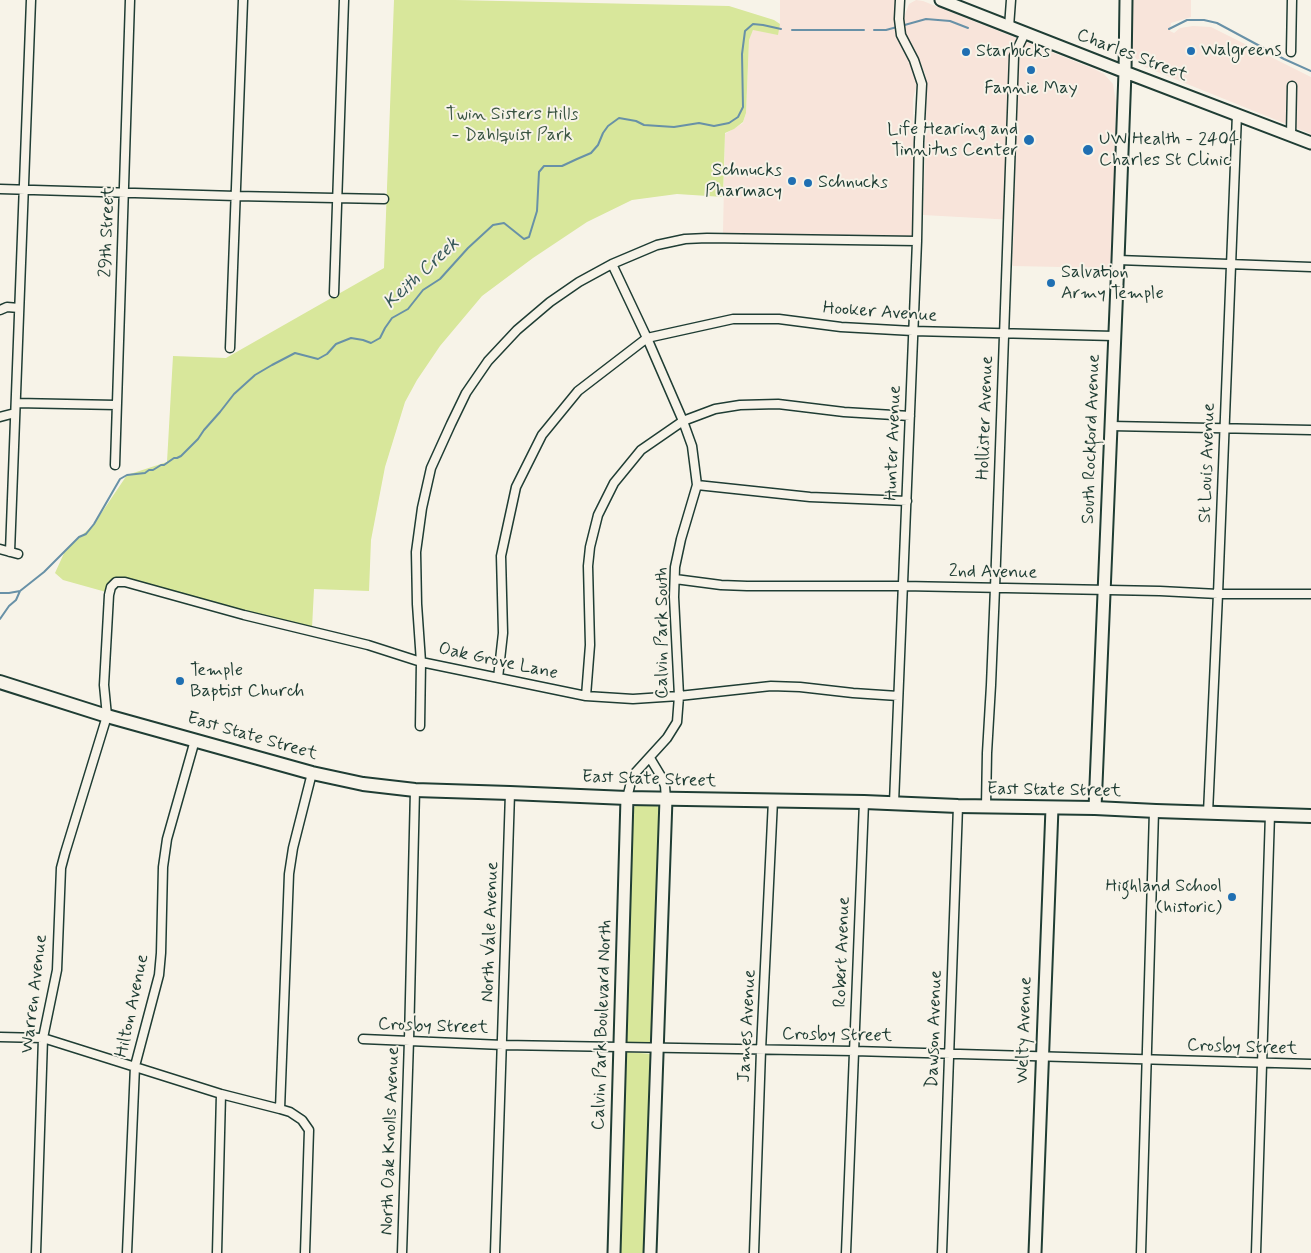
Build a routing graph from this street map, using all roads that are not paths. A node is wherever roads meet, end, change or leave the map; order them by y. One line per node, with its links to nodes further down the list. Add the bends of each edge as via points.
1 (31, 0): 19 (street)
2 (130, 0): 20 (street, 29th Street)
3 (243, 0): 21 (street)
4 (344, 0): 22 (street)
5 (900, 0): 24 (street, Hunter Avenue, via 901,35 922,84)
6 (942, 0): 10 (street, Charles Street)
7 (1012, 0): 10 (street)
8 (1126, 0): 13 (street, South Rockford Avenue)
9 (1292, 0): 12 (street)
10 (1009, 27): 11 (street, Charles Street)
11 (1025, 33): 13 (street, Charles Street); 33 (street, Hollister Avenue, via 1014,56)
12 (1291, 52)
13 (1125, 72): 15 (street, Charles Street); 25 (street, South Rockford Avenue)
14 (1292, 86): 16 (street)
15 (1237, 114): 16 (street, Charles Street); 27 (street, St Louis Avenue)
16 (1291, 135): 17 (street, Charles Street)
17 (1311, 143)
18 (0, 189): 19 (street)
19 (24, 190): 20 (street); 30 (street)
20 (124, 192): 21 (street); 38 (street, 29th Street)
21 (236, 196): 22 (street); 36 (street)
22 (337, 198): 23 (street); 29 (street)
23 (384, 199)
24 (917, 241): 26 (street, via 685,239 658,245); 32 (street, Hunter Avenue)
25 (1118, 260): 27 (street); 34 (street, South Rockford Avenue)
26 (612, 264): 35 (street, Calvin Park South); 56 (street, via 550,302 517,330 488,361 466,393 451,424 431,468 416,552)
27 (1231, 264): 28 (street); 44 (street, St Louis Avenue)
28 (1311, 267)
29 (334, 293)
30 (19, 308): 31 (street); 37 (street)
31 (0, 310)
32 (913, 331): 33 (street, Hooker Avenue); 35 (street, Hooker Avenue, via 733,318); 40 (street, Hunter Avenue)
33 (1004, 333): 34 (street, Hooker Avenue); 52 (street, Hollister Avenue)
34 (1114, 336): 43 (street, South Rockford Avenue)
35 (647, 338): 42 (street, Calvin Park South); 57 (street, via 578,391 542,435 516,487 501,556 503,633)
36 (230, 348)
37 (16, 402): 38 (street); 39 (street)
38 (116, 405): 46 (street, 29th Street)
39 (15, 413): 41 (street); 49 (street, via 14,553)
40 (910, 416): 42 (street, via 778,404 740,404); 48 (street, Hunter Avenue)
41 (0, 417)
42 (683, 421): 47 (street, Calvin Park South, via 692,446); 59 (street, via 641,450 614,483 598,515 588,566 590,646)
43 (1111, 426): 44 (street); 53 (street, South Rockford Avenue)
44 (1224, 429): 45 (street); 54 (street, St Louis Avenue)
45 (1311, 430)
46 (115, 464)
47 (696, 485): 48 (street, via 810,497); 50 (street, Calvin Park South, via 681,539)
48 (907, 501): 51 (street, Hunter Avenue)
49 (0, 548)
50 (675, 579): 51 (street, 2nd Avenue, via 747,586); 60 (street, Calvin Park South)
51 (903, 586): 52 (street, 2nd Avenue); 61 (street, Hunter Avenue)
52 (995, 588): 53 (street, 2nd Avenue); 75 (street, Hollister Avenue)
53 (1103, 591): 54 (street, 2nd Avenue); 77 (street, South Rockford Avenue)
54 (1218, 594): 55 (street, 2nd Avenue); 79 (street, St Louis Avenue)
55 (1311, 594)
56 (421, 662): 57 (street, Oak Grove Lane); 62 (street, Oak Grove Lane, via 116,582 110,587 109,595 104,685); 63 (street)
57 (498, 678): 59 (street, Oak Grove Lane)
58 (0, 682): 62 (main road, East State Street)
59 (586, 696): 60 (street, Oak Grove Lane, via 634,699)
60 (679, 696): 61 (street, Oak Grove Lane, via 771,686); 65 (street, Calvin Park South, via 677,722)
61 (898, 696): 73 (street, Hunter Avenue)
62 (107, 716): 64 (main road, East State Street); 83 (street, Warren Avenue, via 61,868 57,970)
63 (420, 726)
64 (195, 740): 66 (main road, East State Street); 96 (street, Hilton Avenue, via 167,839 159,975)
65 (650, 758): 69 (street, Calvin Park South, via 636,772); 70 (street, via 662,778)
66 (312, 773): 67 (main road, East State Street, via 363,784); 98 (street, via 289,874)
67 (415, 790): 68 (main road, East State Street); 85 (street, North Oak Knolls Avenue)
68 (510, 793): 69 (main road, East State Street); 86 (street, North Vale Avenue)
69 (627, 798): 70 (main road, East State Street); 87 (street, Calvin Park Boulevard North)
70 (666, 798): 71 (main road, East State Street); 88 (street)
71 (773, 800): 72 (main road, East State Street); 89 (street, James Avenue)
72 (864, 802): 73 (main road, East State Street); 90 (street, Robert Avenue)
73 (894, 803): 74 (main road, East State Street)
74 (958, 806): 75 (main road, East State Street); 91 (street, Dawson Avenue)
75 (986, 806): 76 (main road, East State Street)
76 (1052, 808): 77 (main road, East State Street); 92 (street, Welty Avenue)
77 (1095, 808): 78 (main road, East State Street)
78 (1154, 811): 79 (main road, East State Street); 93 (street)
79 (1208, 813): 80 (main road, East State Street)
80 (1270, 814): 81 (main road, East State Street); 94 (street)
81 (1311, 816)
82 (0, 1037): 83 (street)
83 (43, 1038): 96 (street); 99 (street, Warren Avenue)
84 (363, 1039): 85 (street, Crosby Street)
85 (409, 1040): 86 (street, Crosby Street); 103 (street, North Oak Knolls Avenue)
86 (503, 1045): 87 (street, Crosby Street); 104 (street, North Vale Avenue)
87 (620, 1047): 88 (street, Crosby Street); 105 (street, Calvin Park Boulevard North)
88 (658, 1048): 89 (street, Crosby Street); 106 (street)
89 (762, 1050): 90 (street, Crosby Street); 107 (street, James Avenue)
90 (854, 1051): 91 (street, Crosby Street); 108 (street, Robert Avenue)
91 (949, 1054): 92 (street, Crosby Street); 109 (street, Dawson Avenue)
92 (1042, 1058): 93 (street, Crosby Street); 110 (street, Welty Avenue)
93 (1146, 1060): 94 (street, Crosby Street); 111 (street)
94 (1262, 1064): 95 (street, Crosby Street); 112 (street)
95 (1311, 1064)
96 (135, 1066): 97 (street); 100 (street, Hilton Avenue)
97 (221, 1094): 98 (street); 101 (street)
98 (280, 1109): 102 (street, via 302,1120 309,1130)
99 (36, 1253)
100 (127, 1253)
101 (217, 1253)
102 (305, 1253)
103 (402, 1253)
104 (495, 1253)
105 (614, 1253)
106 (650, 1253)
107 (754, 1253)
108 (846, 1253)
109 (942, 1253)
110 (1035, 1253)
111 (1141, 1253)
112 (1256, 1253)

